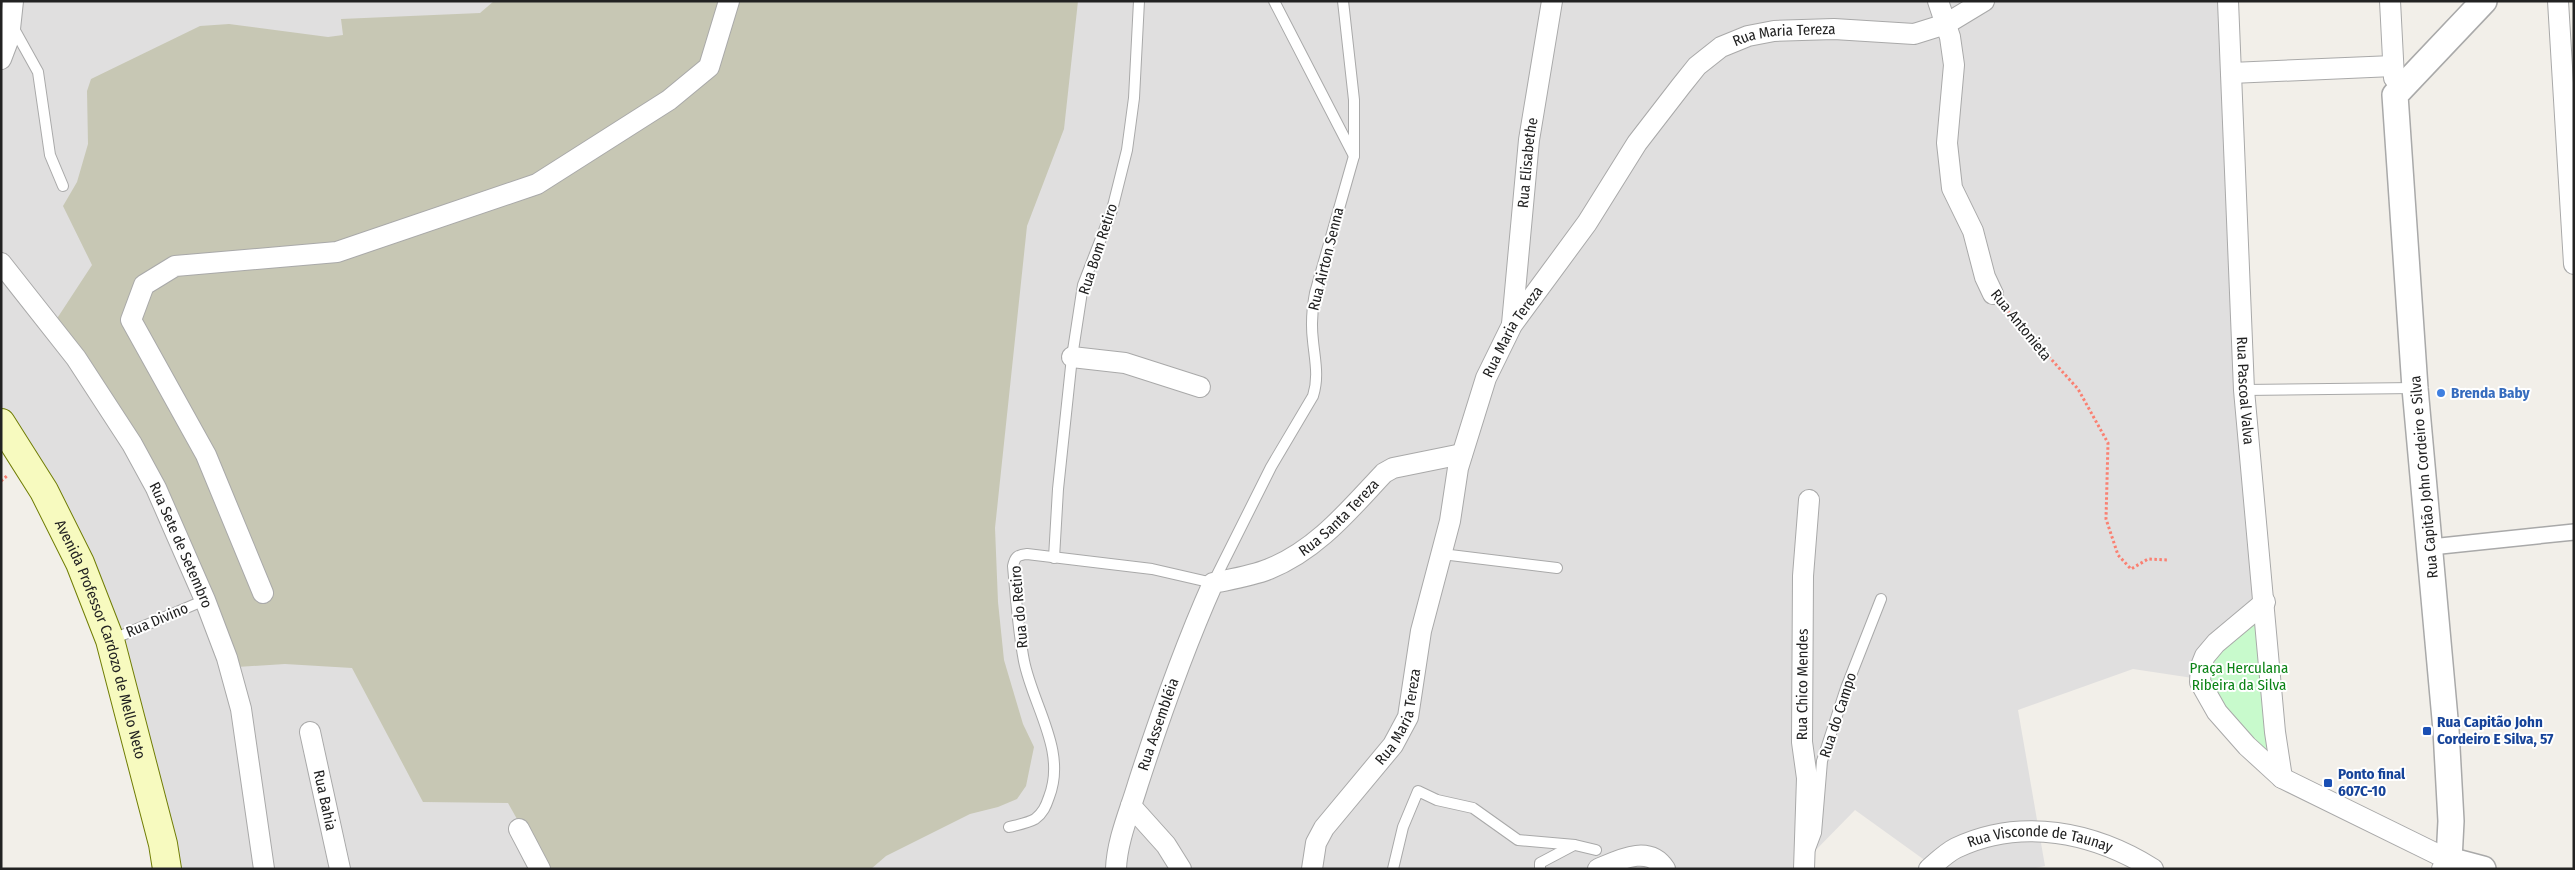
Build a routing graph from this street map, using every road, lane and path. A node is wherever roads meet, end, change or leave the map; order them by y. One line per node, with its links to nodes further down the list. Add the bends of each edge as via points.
1 (729, 1): 39 (street, via 709,68 669,100 537,184 337,252 175,266 144,286 130,320 206,455)
2 (1139, 1): 25 (lane, Rua Bom Retiro, via 1134,98 1127,150 1112,210 1083,285)
3 (1274, 1): 18 (lane)
4 (1343, 1): 18 (lane, Rua Airton Senna, via 1356,124)
5 (1552, 1): 24 (street, Rua Elisabethe, via 1529,140)
6 (1938, 1): 13 (street, Rua Antonieta)
7 (1984, 1): 13 (street)
8 (2228, 1): 16 (street, Rua Pascoal Valva)
9 (2390, 1): 15 (street)
10 (2484, 1): 17 (street)
11 (2558, 1): 20 (street)
12 (11, 8): 14 (street, via 7,48); 19 (lane, via 38,72 50,155)
13 (1946, 24): 23 (street, Rua Antonieta, via 1954,65 1947,143 1949,174 1952,188 1973,231); 24 (street, Rua Maria Tereza, via 1900,35 1834,30 1774,31 1748,36 1721,47 1697,66 1637,143 1587,223)
14 (1, 59)
15 (2393, 66): 16 (street); 17 (street)
16 (2231, 74): 28 (street, Rua Pascoal Valva)
17 (2395, 95): 27 (street, Rua Capitão John Cordeiro e Silva)
18 (1354, 156): 38 (lane, Rua Airton Senna, via 1312,307 1317,384)
19 (63, 186)
20 (2571, 201): 22 (street)
21 (1, 263): 40 (street, Rua Sete de Setembro, via 76,358 132,444 156,488)
22 (2574, 264)
23 (1993, 294): 36 (path, Rua Antonieta, via 2078,389 2108,443 2106,519 2118,555 2131,569 2148,559)
24 (1512, 325): 30 (street, Rua Maria Tereza, via 1477,401)
25 (1072, 358): 26 (street, via 1125,363); 35 (lane, Rua Bom Retiro)
26 (1200, 387)
27 (2415, 388): 28 (lane); 33 (street, Rua Capitão John Cordeiro e Silva)
28 (2244, 390): 42 (street, Rua Pascoal Valva)
29 (1, 423): 43 (main road, Avenida Professor Cardozo de Mello Neto, via 44,491 80,563)
30 (1462, 454): 34 (street, Rua Maria Tereza); 38 (street, Rua Santa Tereza, via 1393,468 1384,473 1331,530 1304,550 1270,569)
31 (1809, 500): 52 (street, Rua Chico Mendes, via 1803,576 1802,742 1807,778)
32 (2574, 532): 33 (street)
33 (2431, 546): 51 (street, Rua Capitão John Cordeiro e Silva, via 2451,821)
34 (1442, 554): 37 (lane); 59 (street, Rua Maria Tereza, via 1421,632 1408,718 1393,745 1324,828 1316,844)
35 (1054, 558): 38 (lane, Rua do Retiro, via 1152,569); 47 (lane, Rua do Retiro, via 1019,555 1014,558 1024,660 1056,765 1054,785 1044,811 1034,819)
36 (2169, 560)
37 (1557, 568)
38 (1213, 583): 46 (street, Rua Assembléia)
39 (263, 593)
40 (205, 600): 43 (lane, Rua Divino); 54 (street, Rua Sete de Setembro, via 227,658 241,709)
41 (1881, 600): 52 (lane, Rua do Campo, via 1846,688 1822,762 1816,833)
42 (2265, 602): 45 (street, Rua Pascoal Valva); 45 (street, via 2205,656 2200,682 2218,712 2247,746)
43 (110, 640): 53 (main road, Avenida Professor Cardozo de Mello Neto)
44 (310, 732): 55 (street, Rua Bahia)
45 (2282, 778): 51 (street)
46 (1131, 806): 57 (street, Rua Assembléia); 58 (street, via 1166,845)
47 (1010, 827)
48 (519, 829): 56 (street)
49 (1575, 845): 50 (lane); 60 (lane, via 1518,840 1473,808 1438,800 1418,791 1403,827); 61 (lane, via 1540,864)
50 (1597, 863): 62 (street, via 1639,855 1656,858)
51 (2446, 864): 65 (street)
52 (1804, 866)
53 (168, 869)
54 (264, 869)
55 (340, 869)
56 (540, 869)
57 (1116, 869)
58 (1181, 869)
59 (1312, 869)
60 (1393, 869)
61 (1540, 869)
62 (1665, 869)
63 (1929, 869): 64 (street, Rua Visconde de Taunay, via 1954,849 1975,840 2031,831 2096,840)
64 (2153, 869)
65 (2483, 869)

